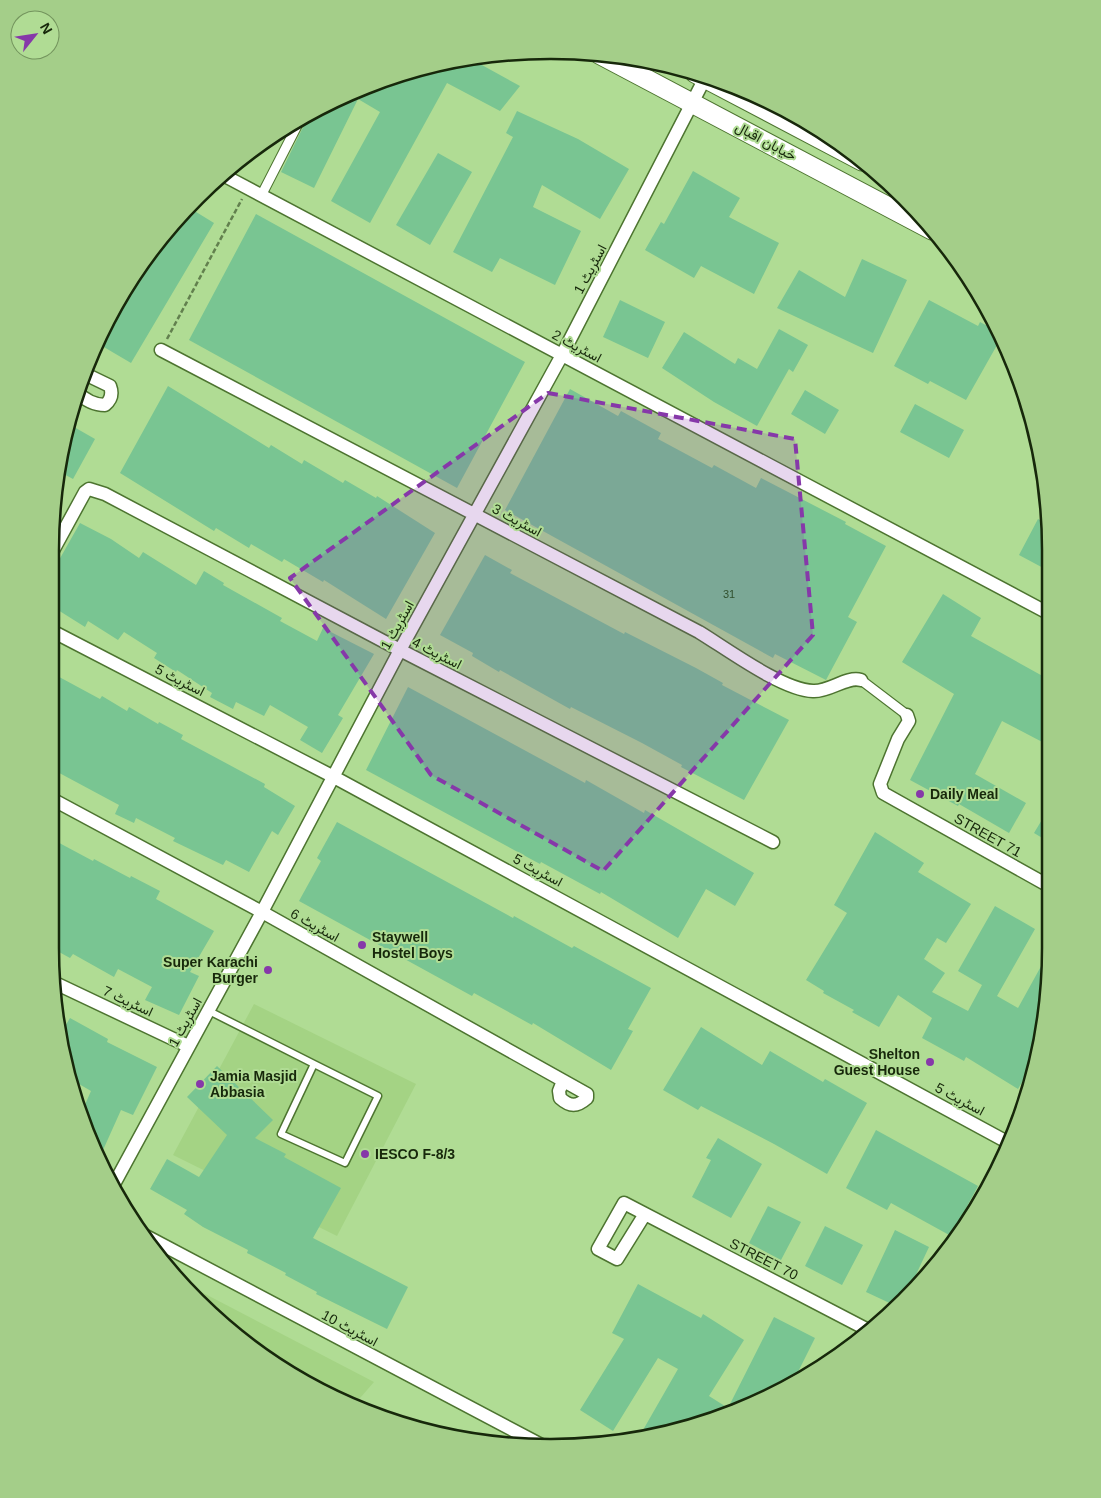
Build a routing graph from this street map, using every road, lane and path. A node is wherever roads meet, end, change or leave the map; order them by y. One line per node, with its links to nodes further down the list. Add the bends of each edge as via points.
1 (617, 63): 4 (main road, خیابان اقبال)
2 (699, 82): 4 (street, اسٹریٹ 1)
3 (743, 98): 6 (main road, خیابان اقبال)
4 (694, 103): 10 (main road, خیابان اقبال); 12 (street, اسٹریٹ 1)
5 (294, 132): 9 (street)
6 (809, 133)
7 (229, 178): 8 (street, اسٹریٹ 2)
8 (248, 189): 9 (street, اسٹریٹ 2); 11 (path)
9 (261, 196): 12 (street, اسٹریٹ 2)
10 (915, 221)
11 (162, 350): 15 (street, اسٹریٹ 3)
12 (562, 355): 15 (street, اسٹریٹ 1); 17 (street, اسٹریٹ 2)
13 (91, 377): 14 (street, via 110,386 111,397 105,405 92,404)
14 (83, 397)
15 (475, 515): 19 (street, اسٹریٹ 1); 20 (street, اسٹریٹ 3, via 699,632 777,679 810,691)
16 (59, 539): 19 (street, اسٹریٹ 4, via 89,489)
17 (1042, 610)
18 (59, 635): 22 (street, اسٹریٹ 5)
19 (400, 650): 22 (street, اسٹریٹ 1); 24 (street, اسٹریٹ 4)
20 (861, 680): 21 (street)
21 (907, 715): 25 (street, STREET 71, via 909,721 880,784 883,793)
22 (332, 776): 26 (street, اسٹریٹ 1); 32 (street, اسٹریٹ 5)
23 (59, 803): 26 (street, اسٹریٹ 6)
24 (773, 842)
25 (1042, 882)
26 (262, 912): 28 (street, اسٹریٹ 1); 31 (street, اسٹریٹ 6)
27 (61, 986): 29 (street, اسٹریٹ 7)
28 (209, 1011): 29 (street, اسٹریٹ 1); 30 (lane)
29 (188, 1046): 33 (street, اسٹریٹ 1)
30 (314, 1064): 30 (lane, via 378,1096 345,1163 281,1134)
31 (563, 1081)
32 (1003, 1140)
33 (117, 1179)
34 (644, 1214): 36 (street, STREET 70)
35 (156, 1242): 37 (street, اسٹریٹ 10)
36 (863, 1327)
37 (527, 1438)

